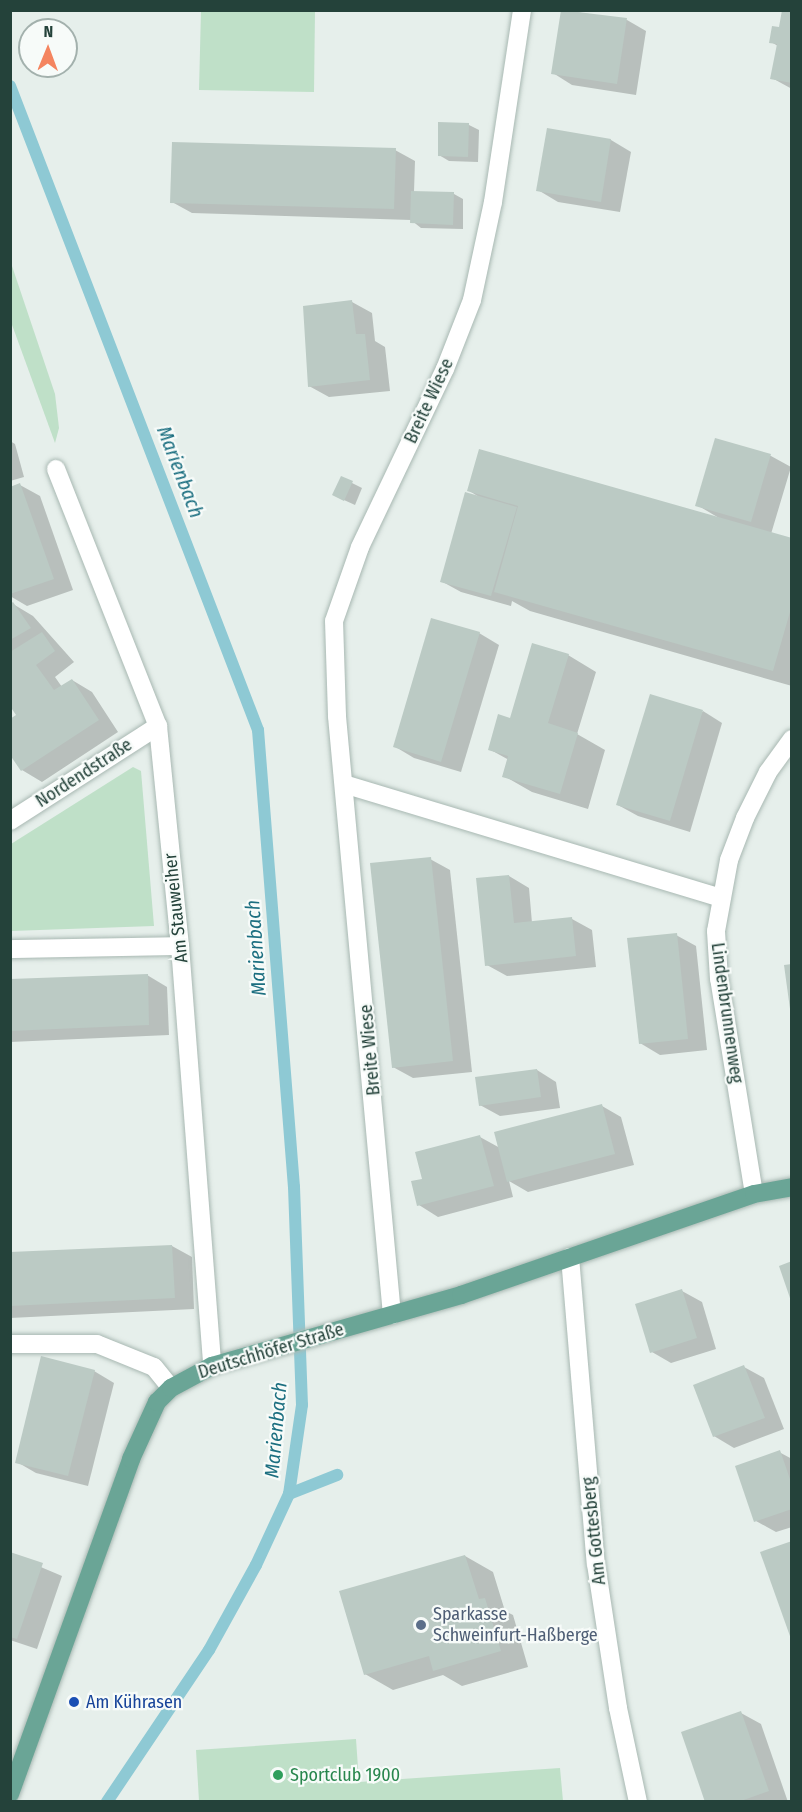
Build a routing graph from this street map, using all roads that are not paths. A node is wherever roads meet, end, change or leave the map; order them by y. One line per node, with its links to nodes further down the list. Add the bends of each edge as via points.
1 (522, 10): 5 (street, Breite Wiese, via 494,202 472,300 445,369 360,548 334,621 338,716)
2 (56, 469): 3 (street, Am Stauweiher)
3 (158, 726): 6 (street, Nordendstraße); 8 (street, Am Stauweiher)
4 (792, 738): 7 (street, Lindenbrunnenweg, via 768,772 745,818)
5 (347, 785): 7 (street); 13 (street, Breite Wiese)
6 (10, 821)
7 (720, 898): 11 (street, Lindenbrunnenweg, via 716,931 719,979)
8 (180, 946): 9 (street); 15 (street, Am Stauweiher)
9 (10, 949)
10 (792, 1186): 11 (main road, Deutschhöfer Straße)
11 (754, 1194): 12 (main road, Deutschhöfer Straße)
12 (570, 1257): 13 (main road, Deutschhöfer Straße); 18 (street, Am Gottesberg, via 596,1564 618,1708)
13 (392, 1315): 15 (main road, Deutschhöfer Straße)
14 (10, 1344): 16 (street, via 97,1344 154,1367)
15 (212, 1366): 16 (main road, Deutschhöfer Straße)
16 (171, 1388): 17 (main road, Deutschhöfer Straße, via 157,1402 130,1459)
17 (10, 1794)
18 (638, 1802)

